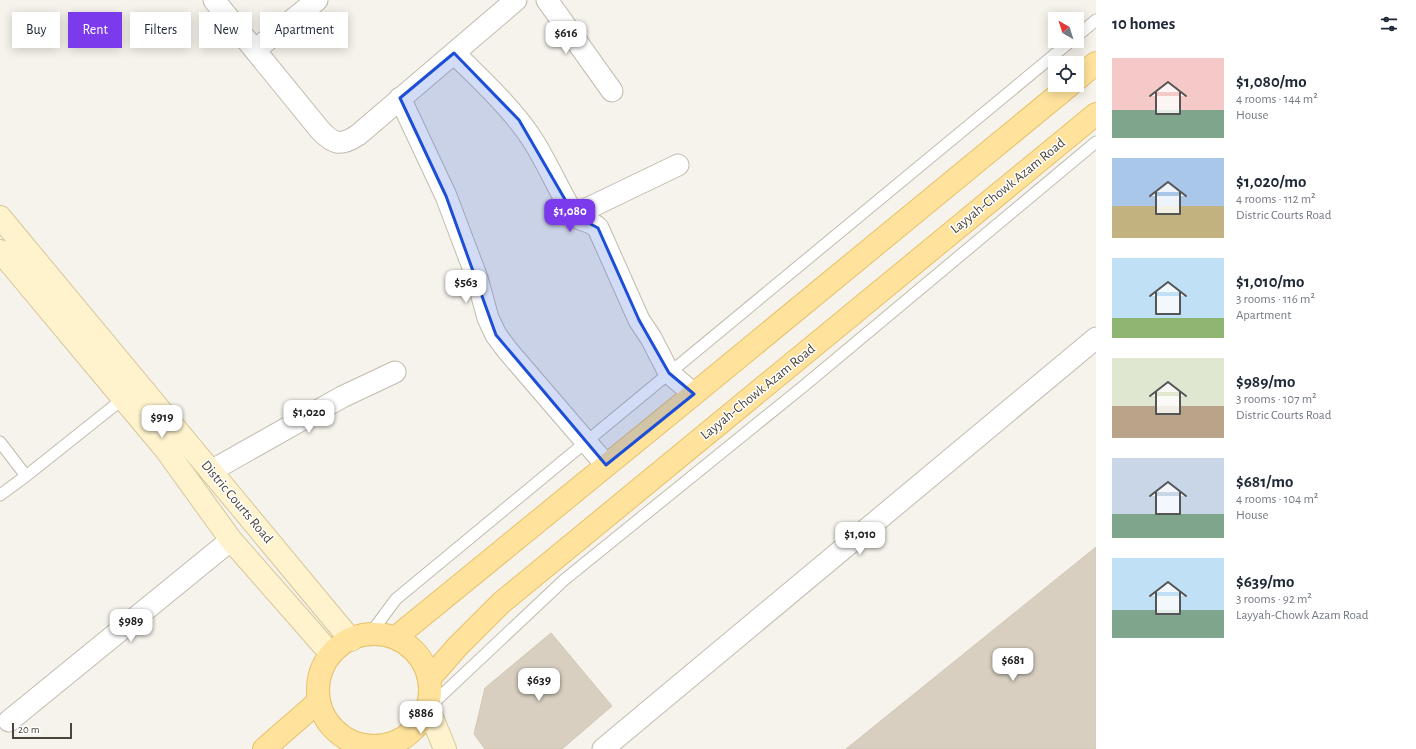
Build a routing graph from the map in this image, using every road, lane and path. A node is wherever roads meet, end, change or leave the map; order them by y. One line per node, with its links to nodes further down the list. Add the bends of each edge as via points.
1 (214, 0): 8 (street)
2 (317, 0): 8 (street)
3 (516, 0): 9 (street)
4 (547, 0): 12 (street)
5 (1096, 20): 6 (lane)
6 (1084, 30)
7 (1063, 48): 23 (lane)
8 (255, 50): 14 (street, via 327,138 337,143 347,142 358,135)
9 (454, 53): 14 (street); 18 (street, via 519,120 533,140)
10 (1096, 63): 11 (main road)
11 (1084, 73)
12 (612, 91)
13 (1061, 92): 24 (main road)
14 (400, 98): 26 (street, via 446,196 496,335)
15 (1096, 114): 36 (main road, Layyah-Chowk Azam Road, via 501,603 457,647)
16 (1096, 142): 38 (lane, via 805,385 564,580)
17 (678, 165): 18 (street)
18 (574, 215): 23 (street, via 578,219 592,222 598,228 639,320)
19 (0, 217): 29 (street, Distric Courts Road)
20 (0, 251): 25 (street, Distric Courts Road)
21 (1096, 338): 44 (street)
22 (395, 372): 29 (street, via 342,397)
23 (669, 373): 24 (street); 26 (lane)
24 (694, 394): 28 (main road)
25 (124, 398): 30 (lane); 32 (street, Distric Courts Road, via 166,450)
26 (586, 441): 28 (street); 33 (lane, via 396,599)
27 (0, 442): 30 (lane)
28 (606, 465): 34 (main road)
29 (211, 471): 33 (street, Distric Courts Road)
30 (26, 476): 31 (lane)
31 (0, 496)
32 (231, 540): 35 (street, Distric Courts Road); 39 (street)
33 (361, 637): 34 (main road, via 383,635); 35 (main road, via 344,643)
34 (395, 638): 36 (main road, via 417,654)
35 (331, 654): 37 (main road, via 322,668 318,684)
36 (430, 679): 38 (main road)
37 (319, 701): 40 (main road); 42 (main road)
38 (428, 708): 41 (main road, via 420,723 409,734); 43 (street)
39 (9, 721)
40 (336, 743): 41 (main road)
41 (382, 748)
42 (264, 749)
43 (445, 749)
44 (603, 749)

